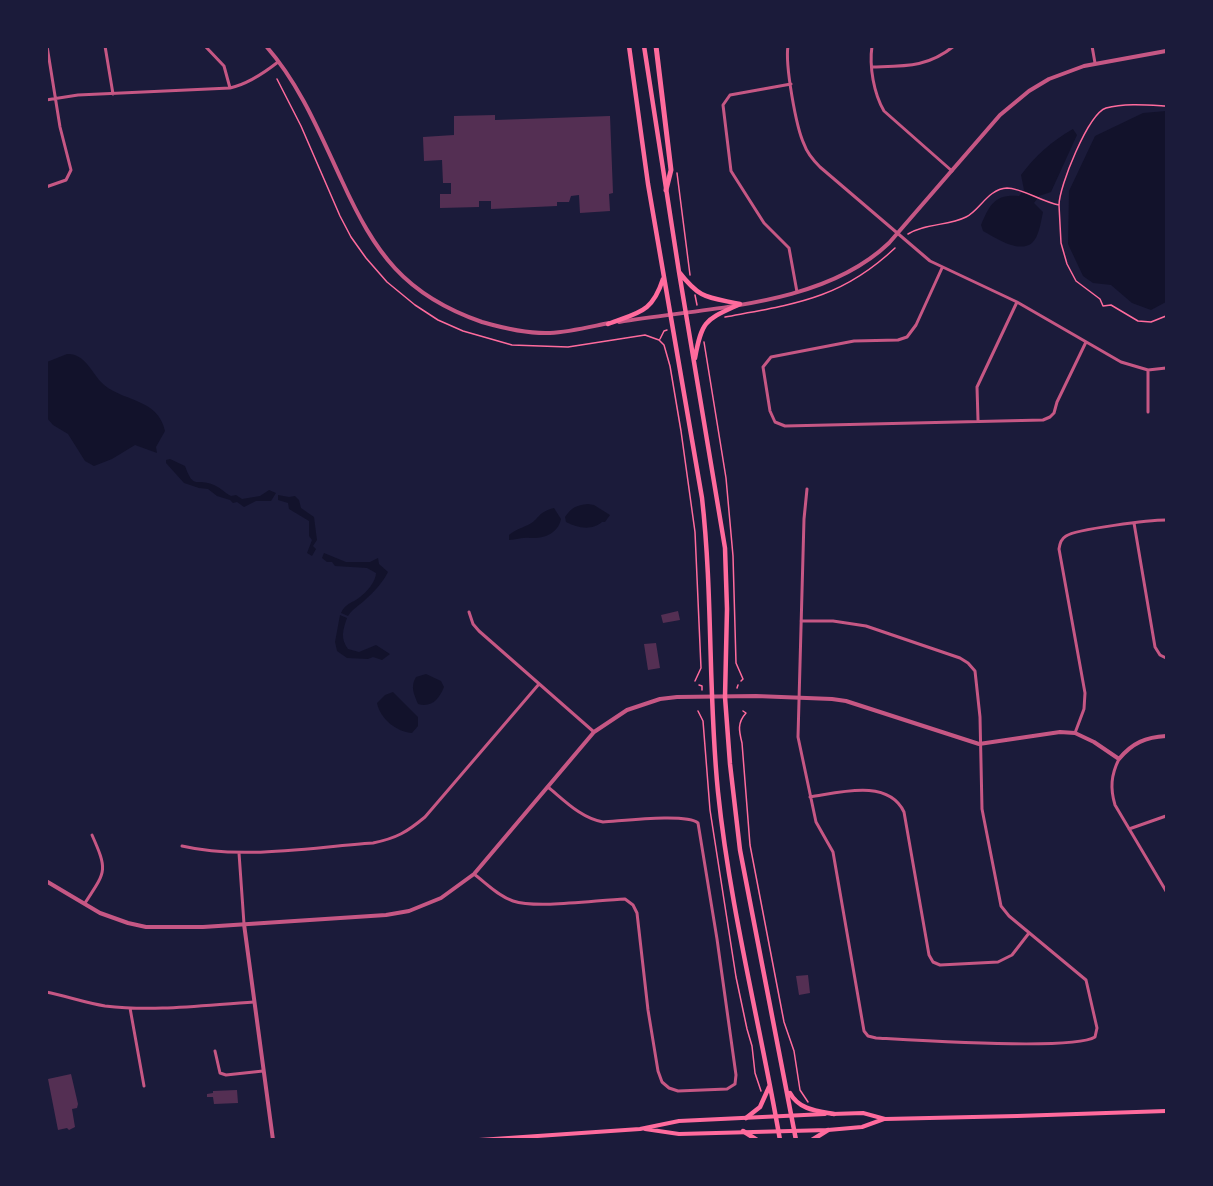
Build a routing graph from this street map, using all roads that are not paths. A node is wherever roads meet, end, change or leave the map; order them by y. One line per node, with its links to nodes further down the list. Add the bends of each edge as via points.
1 (47, 46): 19 (street)
2 (105, 46): 18 (street)
3 (205, 46): 17 (street, via 224,66)
4 (266, 46): 13 (street)
5 (629, 46): 27 (main road)
6 (644, 46): 23 (main road)
7 (656, 46): 23 (highway, via 670,170)
8 (788, 46): 16 (street)
9 (872, 46): 15 (street)
10 (954, 46): 15 (street, via 924,63)
11 (1092, 46): 14 (street)
12 (1167, 51): 14 (street)
13 (278, 62): 17 (street, via 244,84); 33 (street, via 303,98 374,242 389,263 415,287 457,313 515,330 549,333)
14 (1095, 63): 21 (street, via 1049,79 1018,99)
15 (872, 67): 21 (street, via 884,111)
16 (791, 84): 24 (street, via 808,153); 28 (street, via 730,95 723,105 730,171 768,228 789,248)
17 (230, 88): 18 (street)
18 (113, 94): 19 (street)
19 (56, 99): 20 (street); 22 (street, via 71,170 66,180)
20 (46, 100)
21 (951, 171): 24 (street)
22 (46, 187)
23 (666, 190): 26 (main road)
24 (897, 234): 25 (street); 28 (street, via 854,270)
25 (942, 267): 29 (street); 39 (street, via 916,326 907,337 854,341 771,357 763,367 770,411 775,422 785,426)
26 (679, 272): 30 (main road, via 699,294); 31 (main road)
27 (664, 277): 32 (main road); 33 (main road, via 658,295 646,309)
28 (797, 292): 30 (street)
29 (1017, 302): 34 (street); 39 (street, via 977,387)
30 (740, 304): 31 (street); 35 (main road, via 705,323)
31 (686, 312): 32 (street); 35 (main road)
32 (670, 314): 33 (street); 47 (main road, via 702,498)
33 (608, 324)
34 (1086, 342): 37 (street, via 1121,362); 39 (street, via 1050,417)
35 (694, 363): 48 (main road, via 725,548)
36 (1167, 368): 37 (street)
37 (1148, 370): 38 (street)
38 (1148, 412)
39 (978, 420)
40 (807, 489): 44 (street)
41 (1167, 519): 42 (street)
42 (1134, 523): 45 (street, via 1155,646); 51 (street, via 1070,534 1060,543 1085,693)
43 (469, 612): 46 (street, via 479,632)
44 (801, 621): 49 (street); 53 (street, via 866,626 968,663 975,671)
45 (1167, 658)
46 (539, 684): 50 (street); 61 (street, via 425,817 405,833 374,843)
47 (711, 697): 48 (street); 50 (street, via 677,697 648,703 627,710); 73 (main road, via 726,852)
48 (725, 697): 49 (street); 74 (main road, via 740,850)
49 (800, 698): 53 (street, via 846,701); 56 (street, via 798,737)
50 (594, 732): 55 (street)
51 (1075, 733): 53 (street); 54 (street)
52 (1167, 736): 54 (street, via 1138,742)
53 (979, 744): 67 (street, via 982,809 997,892 1001,906)
54 (1119, 759): 58 (street, via 1112,791)
55 (548, 787): 62 (street); 62 (street, via 592,820 680,818 698,823 735,1084 727,1089 678,1091 662,1082 648,1010 637,913 629,901 624,898 530,904 501,895)
56 (810, 798): 67 (street, via 867,789 900,804 933,962 998,962 1012,955); 67 (street, via 816,822 833,852 868,1036 900,1040 1088,1042 1095,1037 1097,1028 1086,980)
57 (1167, 816): 58 (street)
58 (1129, 829): 64 (street)
59 (92, 835): 65 (street, via 104,868)
60 (182, 846): 61 (street)
61 (239, 853): 66 (street)
62 (474, 874): 66 (street, via 441,898 409,911)
63 (46, 881): 65 (street)
64 (1167, 891)
65 (85, 903): 66 (street, via 100,913 146,927)
66 (244, 924): 69 (street)
67 (1029, 933)
68 (46, 992): 70 (street)
69 (254, 1002): 70 (street); 72 (street)
70 (130, 1008): 75 (street)
71 (215, 1051): 72 (street, via 220,1073)
72 (263, 1071): 87 (street)
73 (770, 1084): 78 (main road); 80 (main road, via 760,1107)
74 (786, 1084): 77 (main road, via 801,1105); 79 (main road)
75 (144, 1086)
76 (1167, 1110): 81 (main road)
77 (834, 1114): 79 (main road); 81 (main road, via 863,1113)
78 (776, 1116): 79 (main road); 80 (main road); 85 (main road)
79 (792, 1116): 86 (main road)
80 (746, 1118): 82 (main road, via 680,1121)
81 (885, 1119): 83 (main road, via 862,1127)
82 (640, 1129): 84 (main road, via 678,1134); 88 (main road)
83 (828, 1130): 86 (main road); 92 (main road)
84 (743, 1131): 85 (main road); 89 (main road)
85 (778, 1131): 86 (main road); 90 (main road)
86 (795, 1131): 91 (main road)
87 (273, 1140)
88 (478, 1140)
89 (757, 1140)
90 (780, 1140)
91 (796, 1140)
92 (812, 1140)

